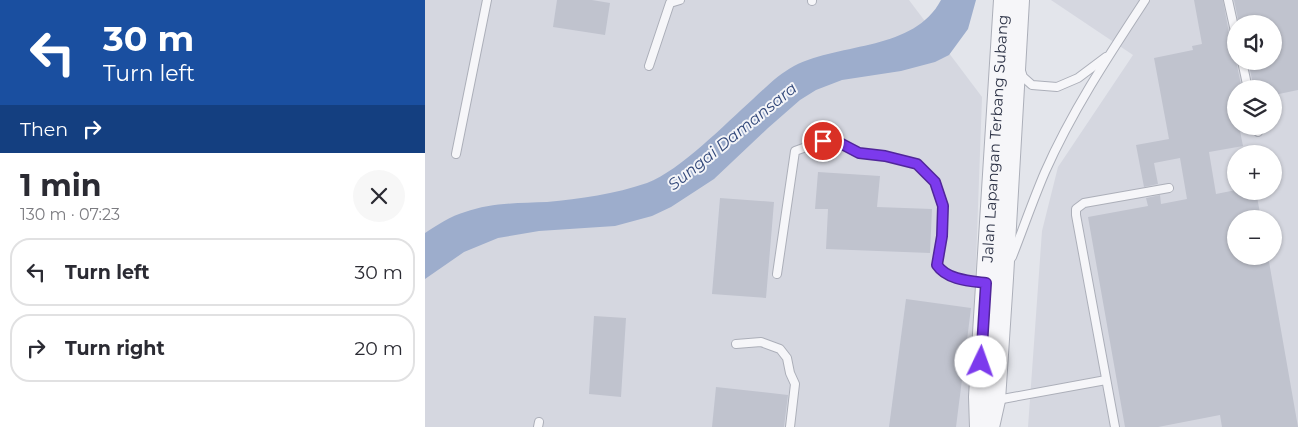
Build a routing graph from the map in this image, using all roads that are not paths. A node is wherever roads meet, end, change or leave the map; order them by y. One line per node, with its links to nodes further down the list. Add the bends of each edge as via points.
1 (487, 0): 11 (lane)
2 (680, 0): 10 (lane, via 670,3)
3 (1004, 0): 14 (street, Jalan Lapangan Terbang Subang)
4 (1019, 0): 8 (street, Jalan Lapangan Terbang Subang)
5 (1145, 0): 9 (lane, Jalan Lapangan Terbang Subang)
6 (1228, 0): 7 (lane)
7 (1231, 15)
8 (1015, 50): 9 (lane, via 1023,77 1032,85 1057,87 1078,78); 14 (street, Jalan Lapangan Terbang Subang)
9 (1110, 54): 14 (lane, Jalan Lapangan Terbang Subang, via 1073,116)
10 (649, 66)
11 (456, 154)
12 (1169, 188): 16 (lane, via 1084,203 1076,209)
13 (777, 274): 14 (lane, via 795,151 823,141 838,142 859,153 917,164 935,182 943,206 937,265 953,277)
14 (995, 281): 17 (street, Jalan Lapangan Terbang Subang); 19 (street, Jalan Lapangan Terbang Subang, via 979,397)
15 (736, 344): 18 (lane, via 761,342 780,349 787,358 795,384)
16 (1106, 380): 17 (lane); 21 (lane)
17 (995, 400): 20 (street, Jalan Lapangan Terbang Subang)
18 (790, 427)
19 (981, 427)
20 (989, 427)
21 (1115, 427)

